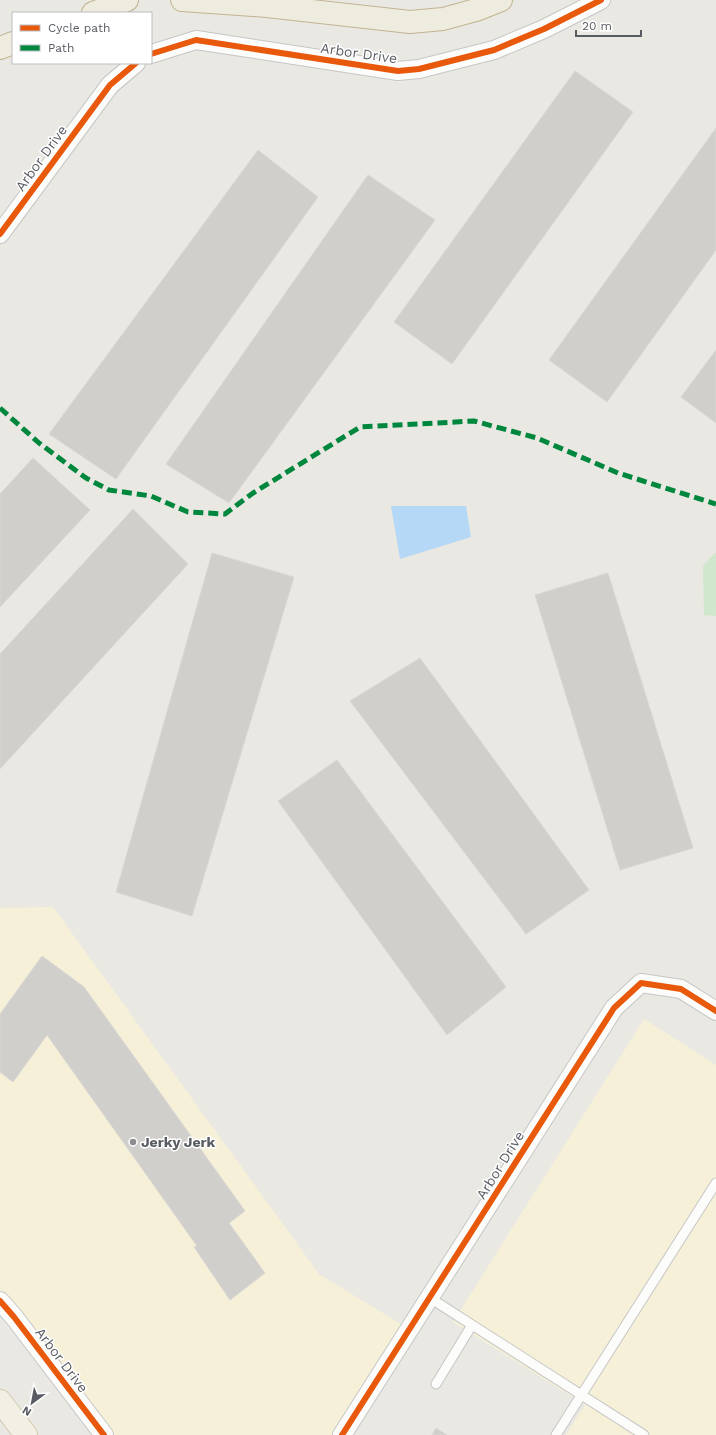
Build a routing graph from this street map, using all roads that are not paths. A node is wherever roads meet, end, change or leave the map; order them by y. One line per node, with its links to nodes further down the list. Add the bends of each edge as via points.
1 (127, 0): 5 (highway)
2 (182, 0): 3 (highway, via 267,6 410,22 443,19)
3 (501, 0)
4 (601, 0): 8 (street, Arbor Drive, via 494,50 398,72 196,40)
5 (96, 12)
6 (12, 44): 7 (highway)
7 (0, 48)
8 (152, 54)
9 (135, 64): 10 (street, Arbor Drive, via 110,85)
10 (0, 234)
11 (716, 1011): 13 (street, Arbor Drive, via 681,989 641,983 614,1008)
12 (716, 1183): 17 (lane)
13 (430, 1298): 15 (lane); 21 (street, Arbor Drive)
14 (0, 1301): 20 (street, Arbor Drive)
15 (472, 1325): 16 (lane); 17 (lane)
16 (436, 1384)
17 (582, 1395): 22 (lane); 23 (lane)
18 (0, 1401): 19 (main road)
19 (26, 1435)
20 (104, 1435)
21 (342, 1435)
22 (556, 1435)
23 (644, 1435)

